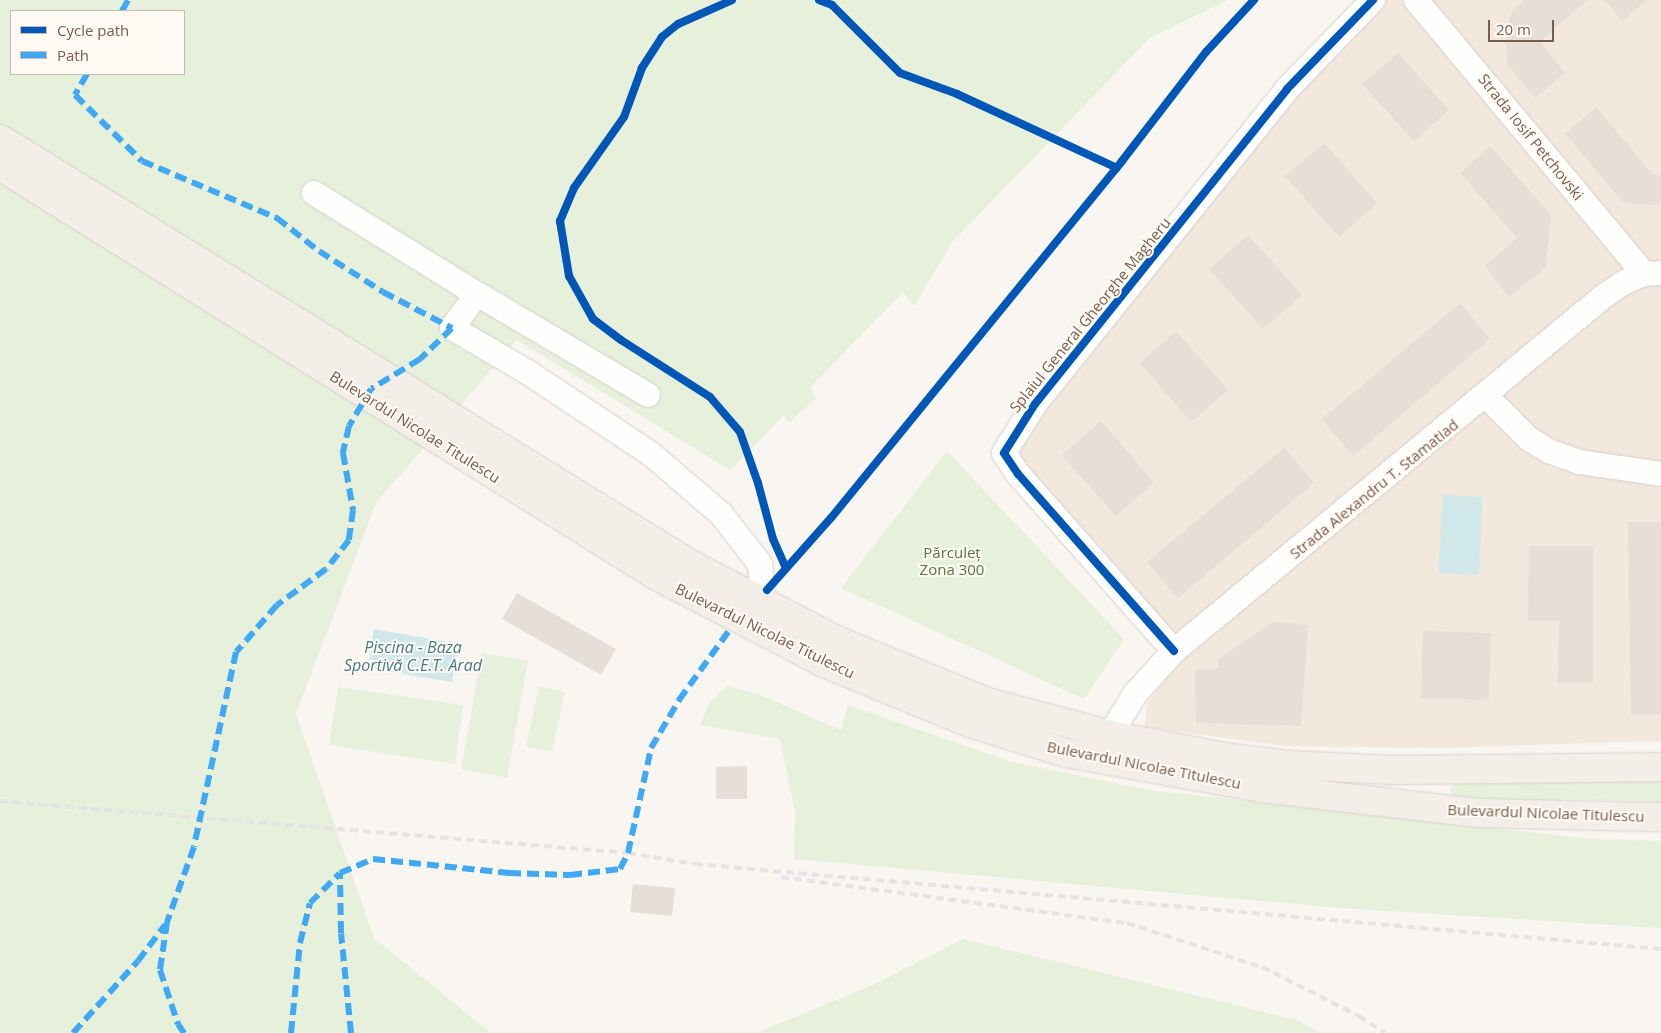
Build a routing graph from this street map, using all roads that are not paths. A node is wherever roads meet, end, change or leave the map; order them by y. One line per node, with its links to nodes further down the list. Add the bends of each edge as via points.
1 (1373, 0): 12 (street, Splaiul General Gheorghe Magheru, via 1287,89 1035,404 1004,453 1018,474)
2 (1416, 0): 6 (street, Strada Iosif Petchovski)
3 (0, 139): 11 (main road, Bulevardul Nicolae Titulescu, via 469,430 690,564)
4 (0, 166): 15 (main road, Bulevardul Nicolae Titulescu, via 655,575 815,659 970,723 1066,753 1262,788 1479,813)
5 (314, 193): 7 (street)
6 (1652, 274): 9 (street, Strada Alexandru T. Stamatiad, via 1625,282 1604,296)
7 (477, 294): 8 (street); 11 (street, via 452,328 529,373 651,454 721,514 760,564)
8 (648, 395)
9 (1486, 396): 10 (street, via 1529,439 1548,451 1578,462); 12 (street, Strada Alexandru T. Stamatiad)
10 (1661, 474)
11 (763, 602): 13 (main road, Bulevardul Nicolae Titulescu, via 836,640 986,702)
12 (1174, 652): 13 (street, Strada Alexandru T. Stamatiad, via 1135,694)
13 (1110, 735): 14 (main road, Bulevardul Nicolae Titulescu, via 1224,757 1356,769)
14 (1661, 767)
15 (1661, 817)

